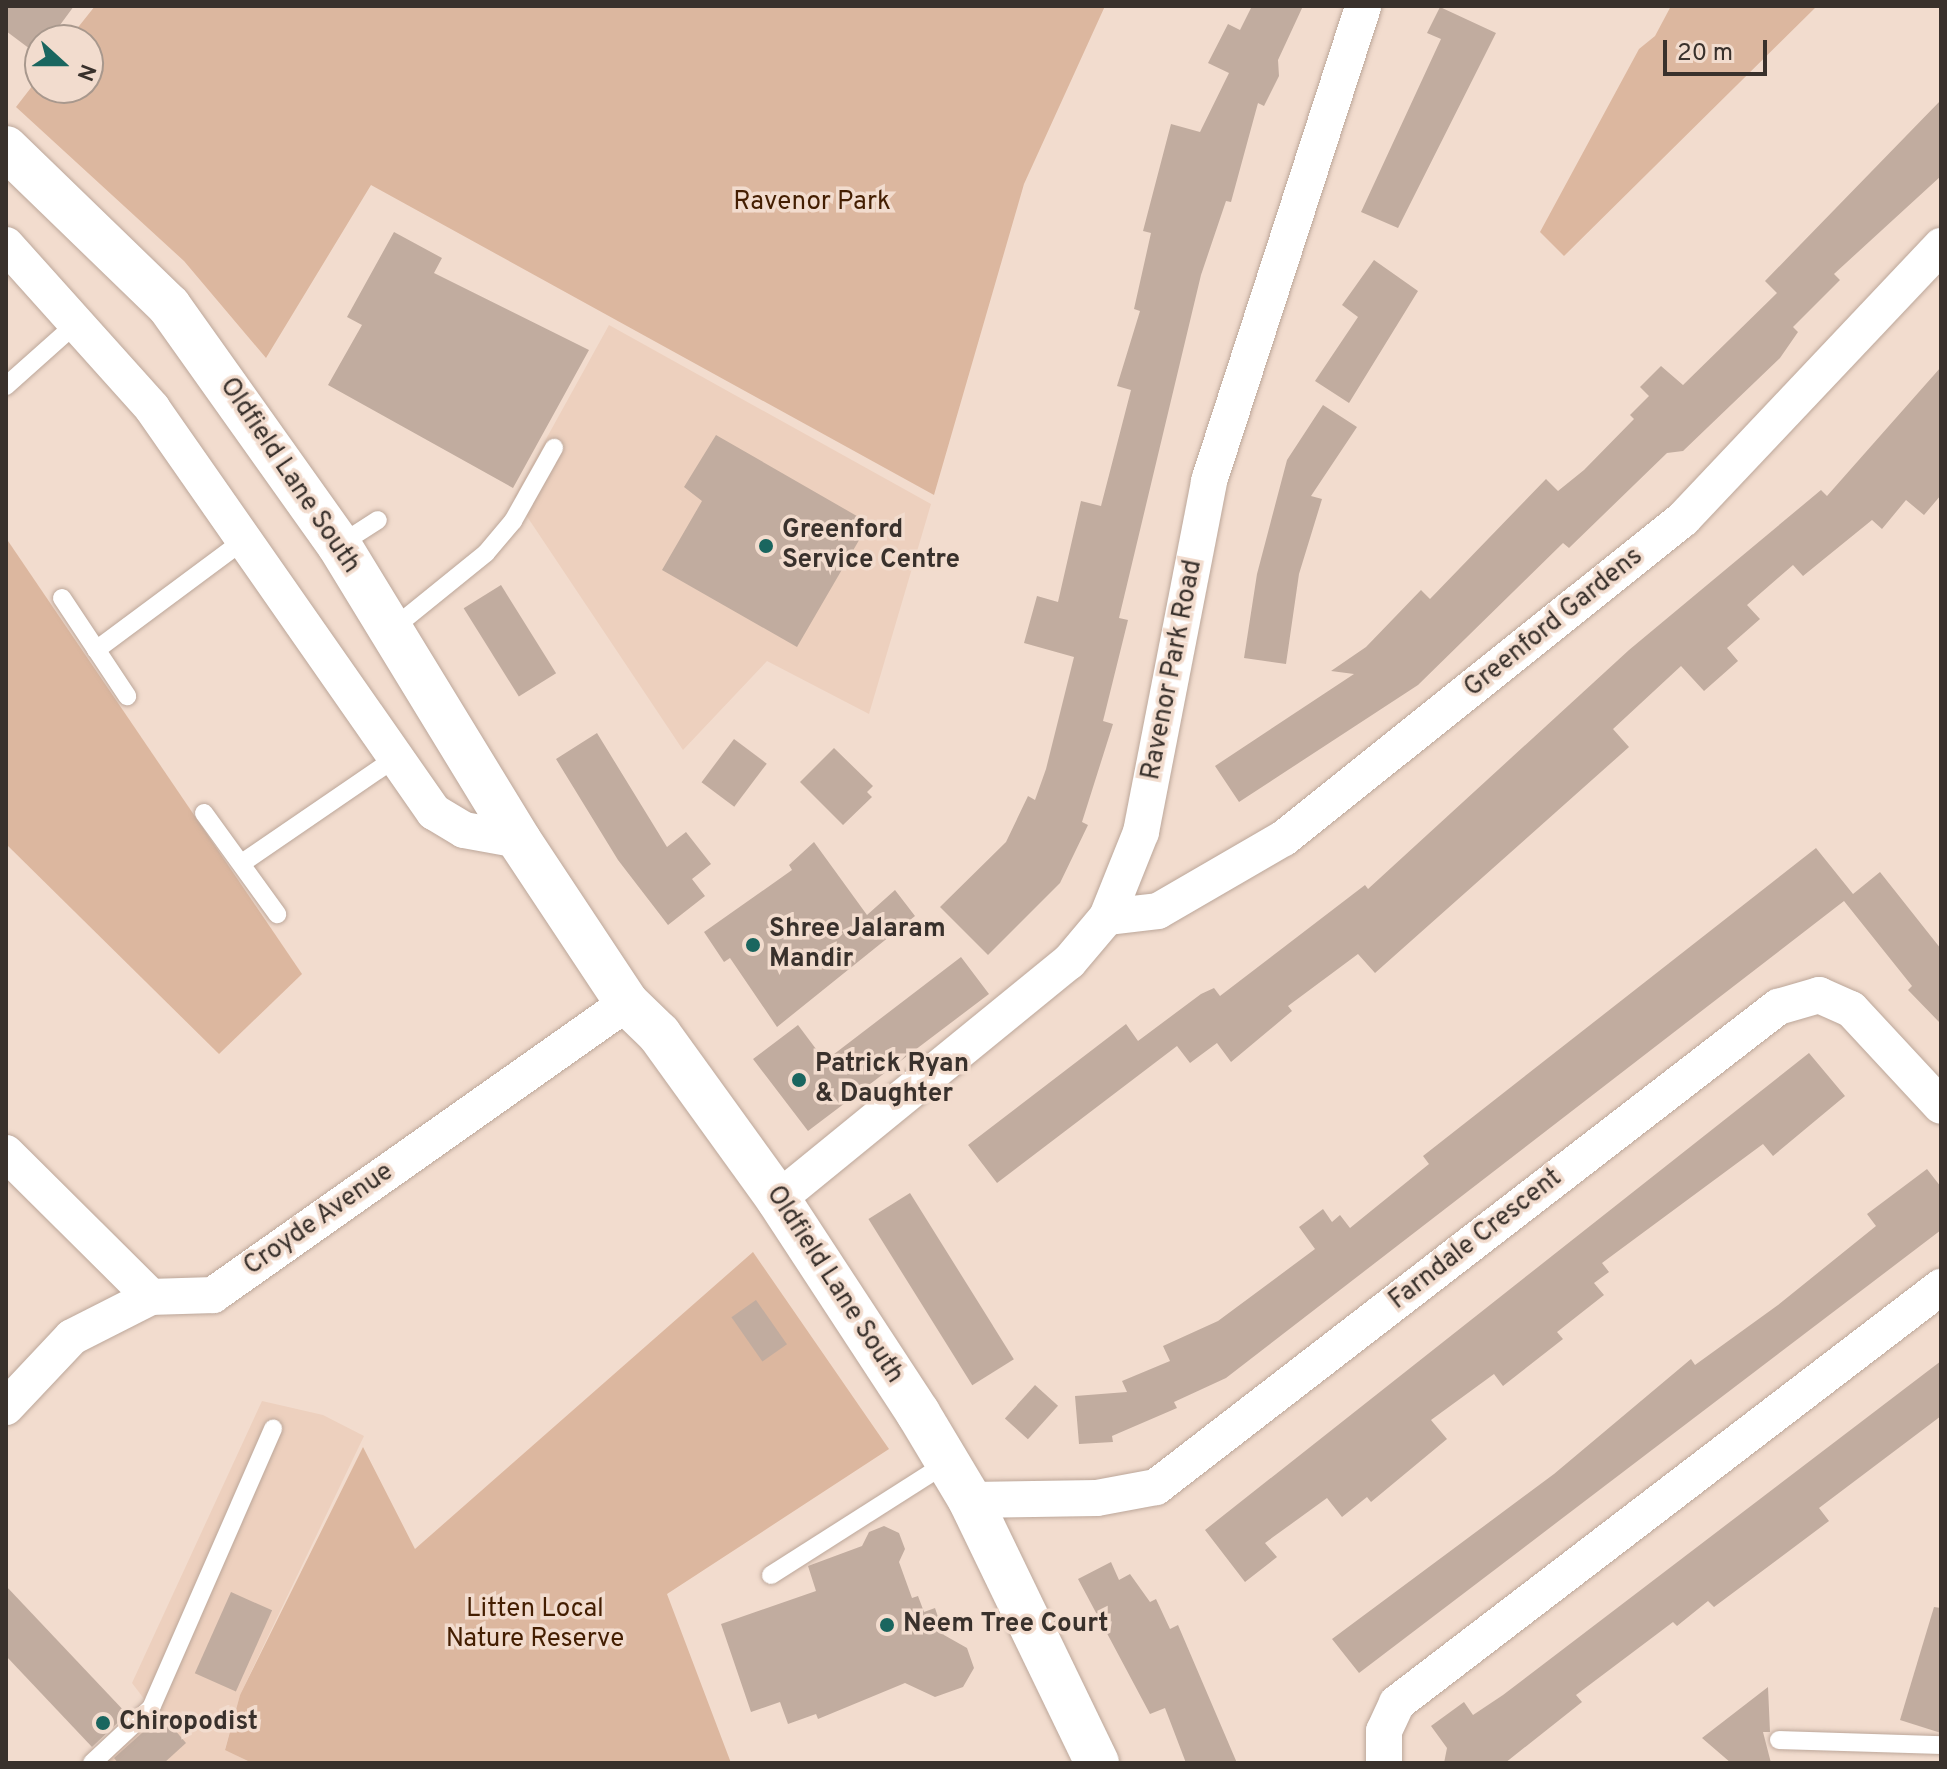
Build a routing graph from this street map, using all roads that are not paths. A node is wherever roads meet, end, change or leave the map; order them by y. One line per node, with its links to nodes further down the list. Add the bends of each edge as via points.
1 (1363, 6): 20 (street, Ravenor Park Road, via 1209,481 1141,832)
2 (7, 154): 10 (street, Oldfield Lane South, via 169,306)
3 (6, 245): 5 (street)
4 (1941, 246): 20 (street, Greenford Gardens, via 1683,519 1284,838 1158,911)
5 (80, 320): 6 (lane); 9 (street)
6 (6, 386)
7 (554, 448): 12 (lane, via 513,521 486,553)
8 (378, 520): 10 (lane)
9 (248, 537): 13 (lane); 15 (street)
10 (339, 545): 12 (street, Oldfield Lane South)
11 (62, 598): 13 (lane)
12 (391, 630): 17 (street, Oldfield Lane South)
13 (96, 650): 14 (lane)
14 (127, 696)
15 (398, 756): 17 (street, via 434,812 464,830); 18 (lane)
16 (204, 813): 18 (lane)
17 (519, 840): 21 (street, Oldfield Lane South)
18 (242, 863): 19 (lane)
19 (277, 914)
20 (1107, 917): 24 (street, Ravenor Park Road, via 1069,962)
21 (627, 1003): 24 (street, Oldfield Lane South, via 659,1034); 26 (street, Croyde Avenue, via 213,1295)
22 (1938, 1095): 30 (street, Farndale Crescent, via 1851,1009 1819,995 1778,1007 1156,1487 1097,1498)
23 (6, 1153): 26 (street)
24 (778, 1199): 29 (street, Oldfield Lane South)
25 (1941, 1287): 36 (street, via 1397,1703 1384,1731)
26 (151, 1297): 27 (street, Croyde Avenue, via 72,1337)
27 (6, 1407)
28 (273, 1429): 35 (lane, via 151,1708)
29 (947, 1463): 30 (street, Oldfield Lane South); 31 (lane)
30 (970, 1500): 34 (street, Oldfield Lane South)
31 (771, 1575)
32 (1779, 1740): 33 (lane)
33 (1941, 1745)
34 (1086, 1759)
35 (92, 1763)
36 (1384, 1763)

